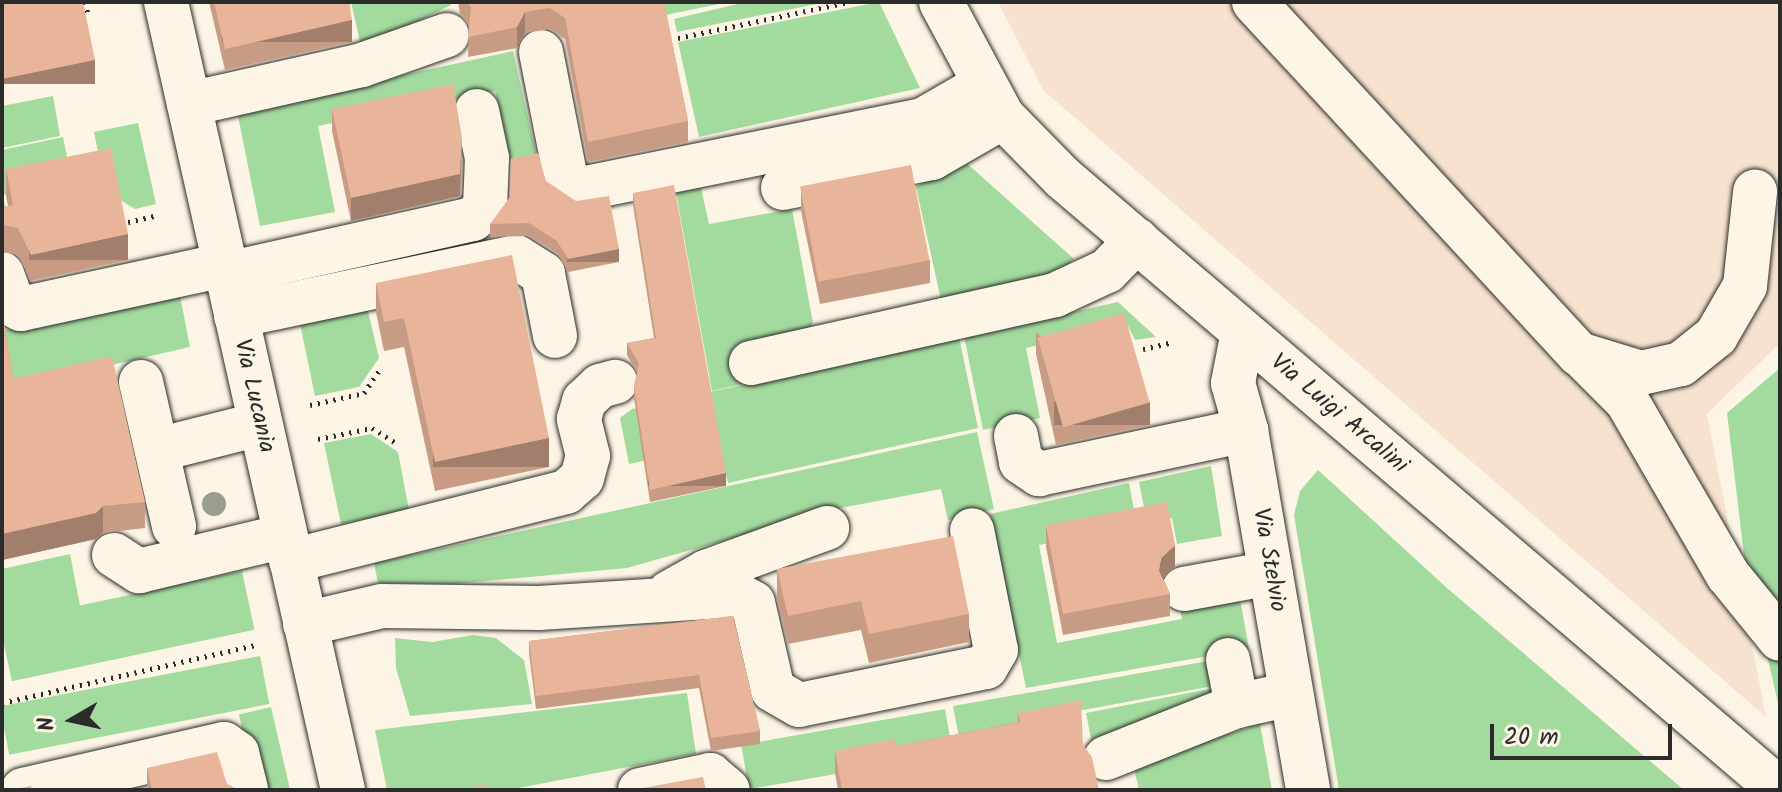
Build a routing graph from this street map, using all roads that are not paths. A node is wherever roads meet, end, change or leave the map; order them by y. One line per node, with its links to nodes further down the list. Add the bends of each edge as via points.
1 (166, 2): 7 (street, Via Lucania)
2 (941, 2): 6 (street, Via Luigi Arcalini)
3 (1254, 2): 17 (street)
4 (447, 35): 7 (street, via 362,65)
5 (541, 52): 6 (street, via 566,179 581,189 923,120)
6 (992, 101): 9 (street, via 932,158); 11 (street, Via Luigi Arcalini)
7 (189, 104): 12 (street, Via Lucania)
8 (477, 111): 12 (street, via 487,158 485,207 473,219)
9 (783, 188)
10 (1755, 192): 17 (street, via 1745,286 1716,336 1681,364 1641,373)
11 (1137, 240): 15 (street, Via Luigi Arcalini); 18 (street, via 1107,271 1055,295)
12 (226, 270): 13 (street, via 21,309 13,305); 14 (street, Via Lucania)
13 (2, 274)
14 (236, 316): 16 (street, via 516,257 543,274); 21 (street, Via Lucania)
15 (1243, 332): 22 (street, Via Stelvio, via 1233,383); 46 (street, Via Luigi Arcalini)
16 (555, 336)
17 (1579, 354): 34 (street, via 1627,401 1728,575)
18 (751, 363)
19 (141, 382): 24 (street)
20 (615, 382): 28 (street, via 600,386 584,401 579,419 588,456 582,478 566,492)
21 (261, 430): 24 (street); 28 (street, Via Lucania)
22 (1246, 430): 23 (street, via 1039,474 1021,462); 30 (street, Via Stelvio)
23 (1016, 436)
24 (157, 450): 25 (street)
25 (174, 526)
26 (827, 528): 32 (street, via 706,572)
27 (972, 530): 32 (street, via 996,650 986,667 799,705 773,690 753,603 739,595)
28 (288, 548): 29 (street, via 139,571); 33 (street, Via Lucania)
29 (114, 555)
30 (1271, 573): 31 (street); 36 (street, Via Stelvio)
31 (1184, 589)
32 (656, 600): 33 (street, via 539,608 382,606)
33 (306, 628): 42 (street, Via Lucania)
34 (1780, 639)
35 (1228, 660): 37 (street)
36 (1291, 694): 37 (street); 45 (street, Via Stelvio)
37 (1237, 706): 38 (street)
38 (1106, 758)
39 (81, 783): 40 (street); 41 (street, via 224,744 237,753)
40 (23, 790)
41 (246, 790)
42 (343, 790)
43 (640, 790): 44 (street, via 710,775)
44 (728, 790)
45 (1308, 790)
46 (1780, 790)

